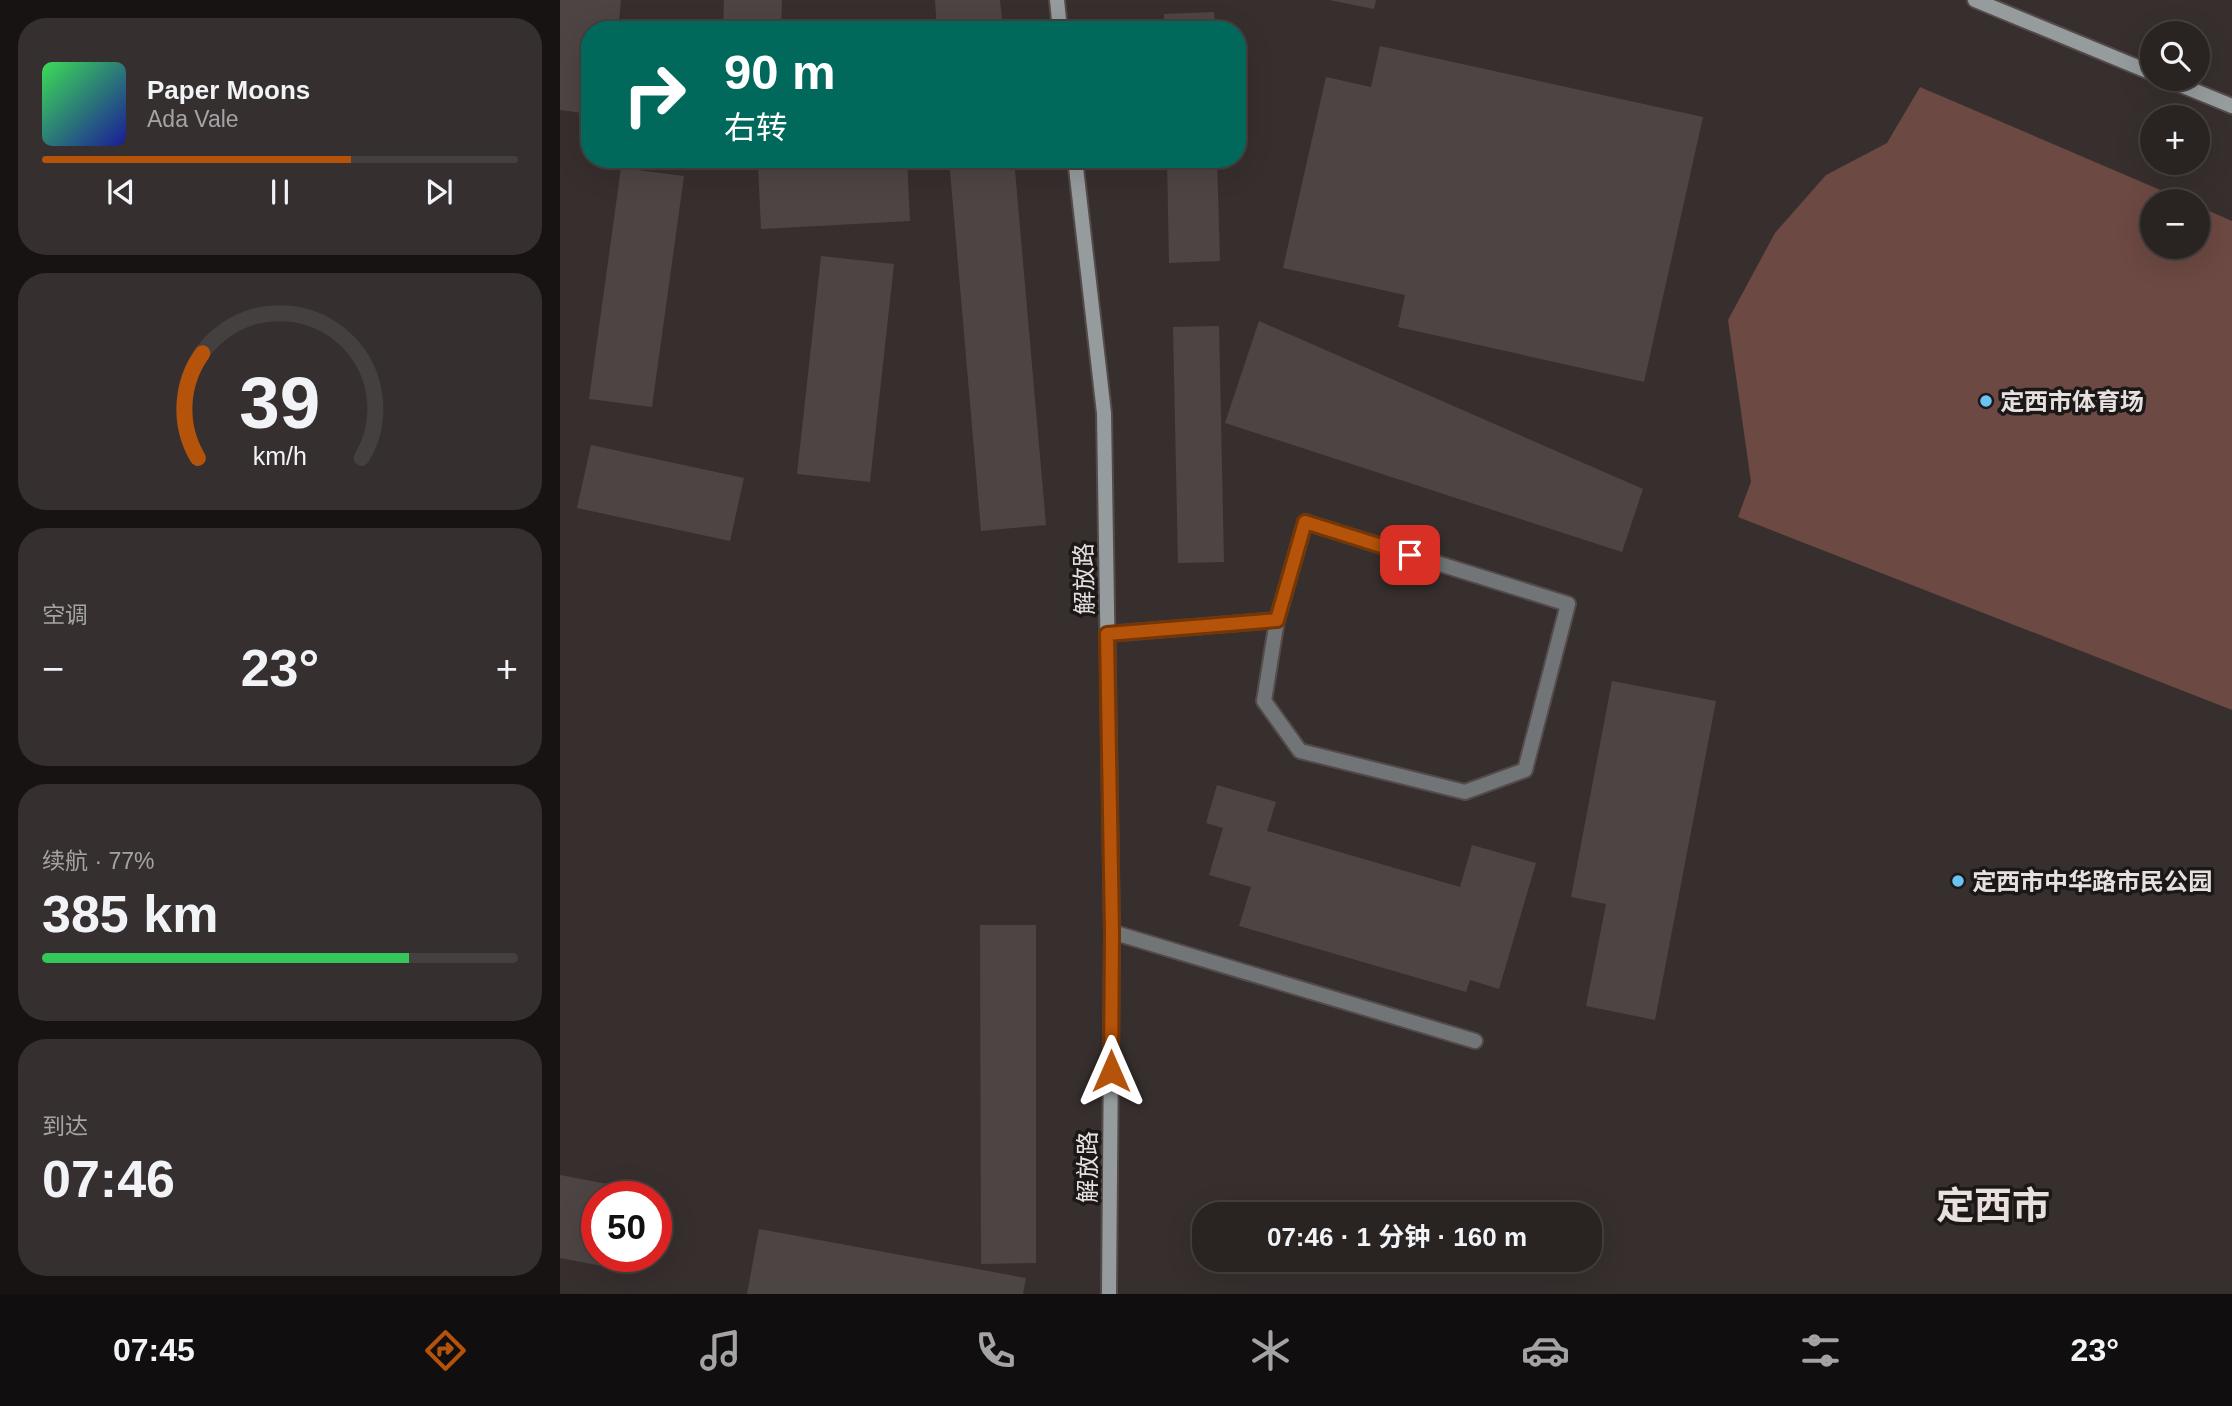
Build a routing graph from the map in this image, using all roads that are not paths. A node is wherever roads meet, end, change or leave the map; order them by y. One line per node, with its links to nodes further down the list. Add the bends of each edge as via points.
1 (1057, 0): 3 (main road)
2 (1975, 0): 4 (main road)
3 (1059, 21)
4 (2140, 68)
5 (2195, 91): 6 (main road)
6 (2232, 106)
7 (1076, 168): 9 (main road, 解放路, via 1104,413)
8 (1277, 620): 8 (lane, via 1305,522 1567,604 1525,770 1465,792 1300,751 1264,701); 9 (lane)
9 (1107, 634): 10 (main road, 解放路)
10 (1112, 932): 11 (lane); 12 (main road, 解放路)
11 (1475, 1041)
12 (1110, 1294)

